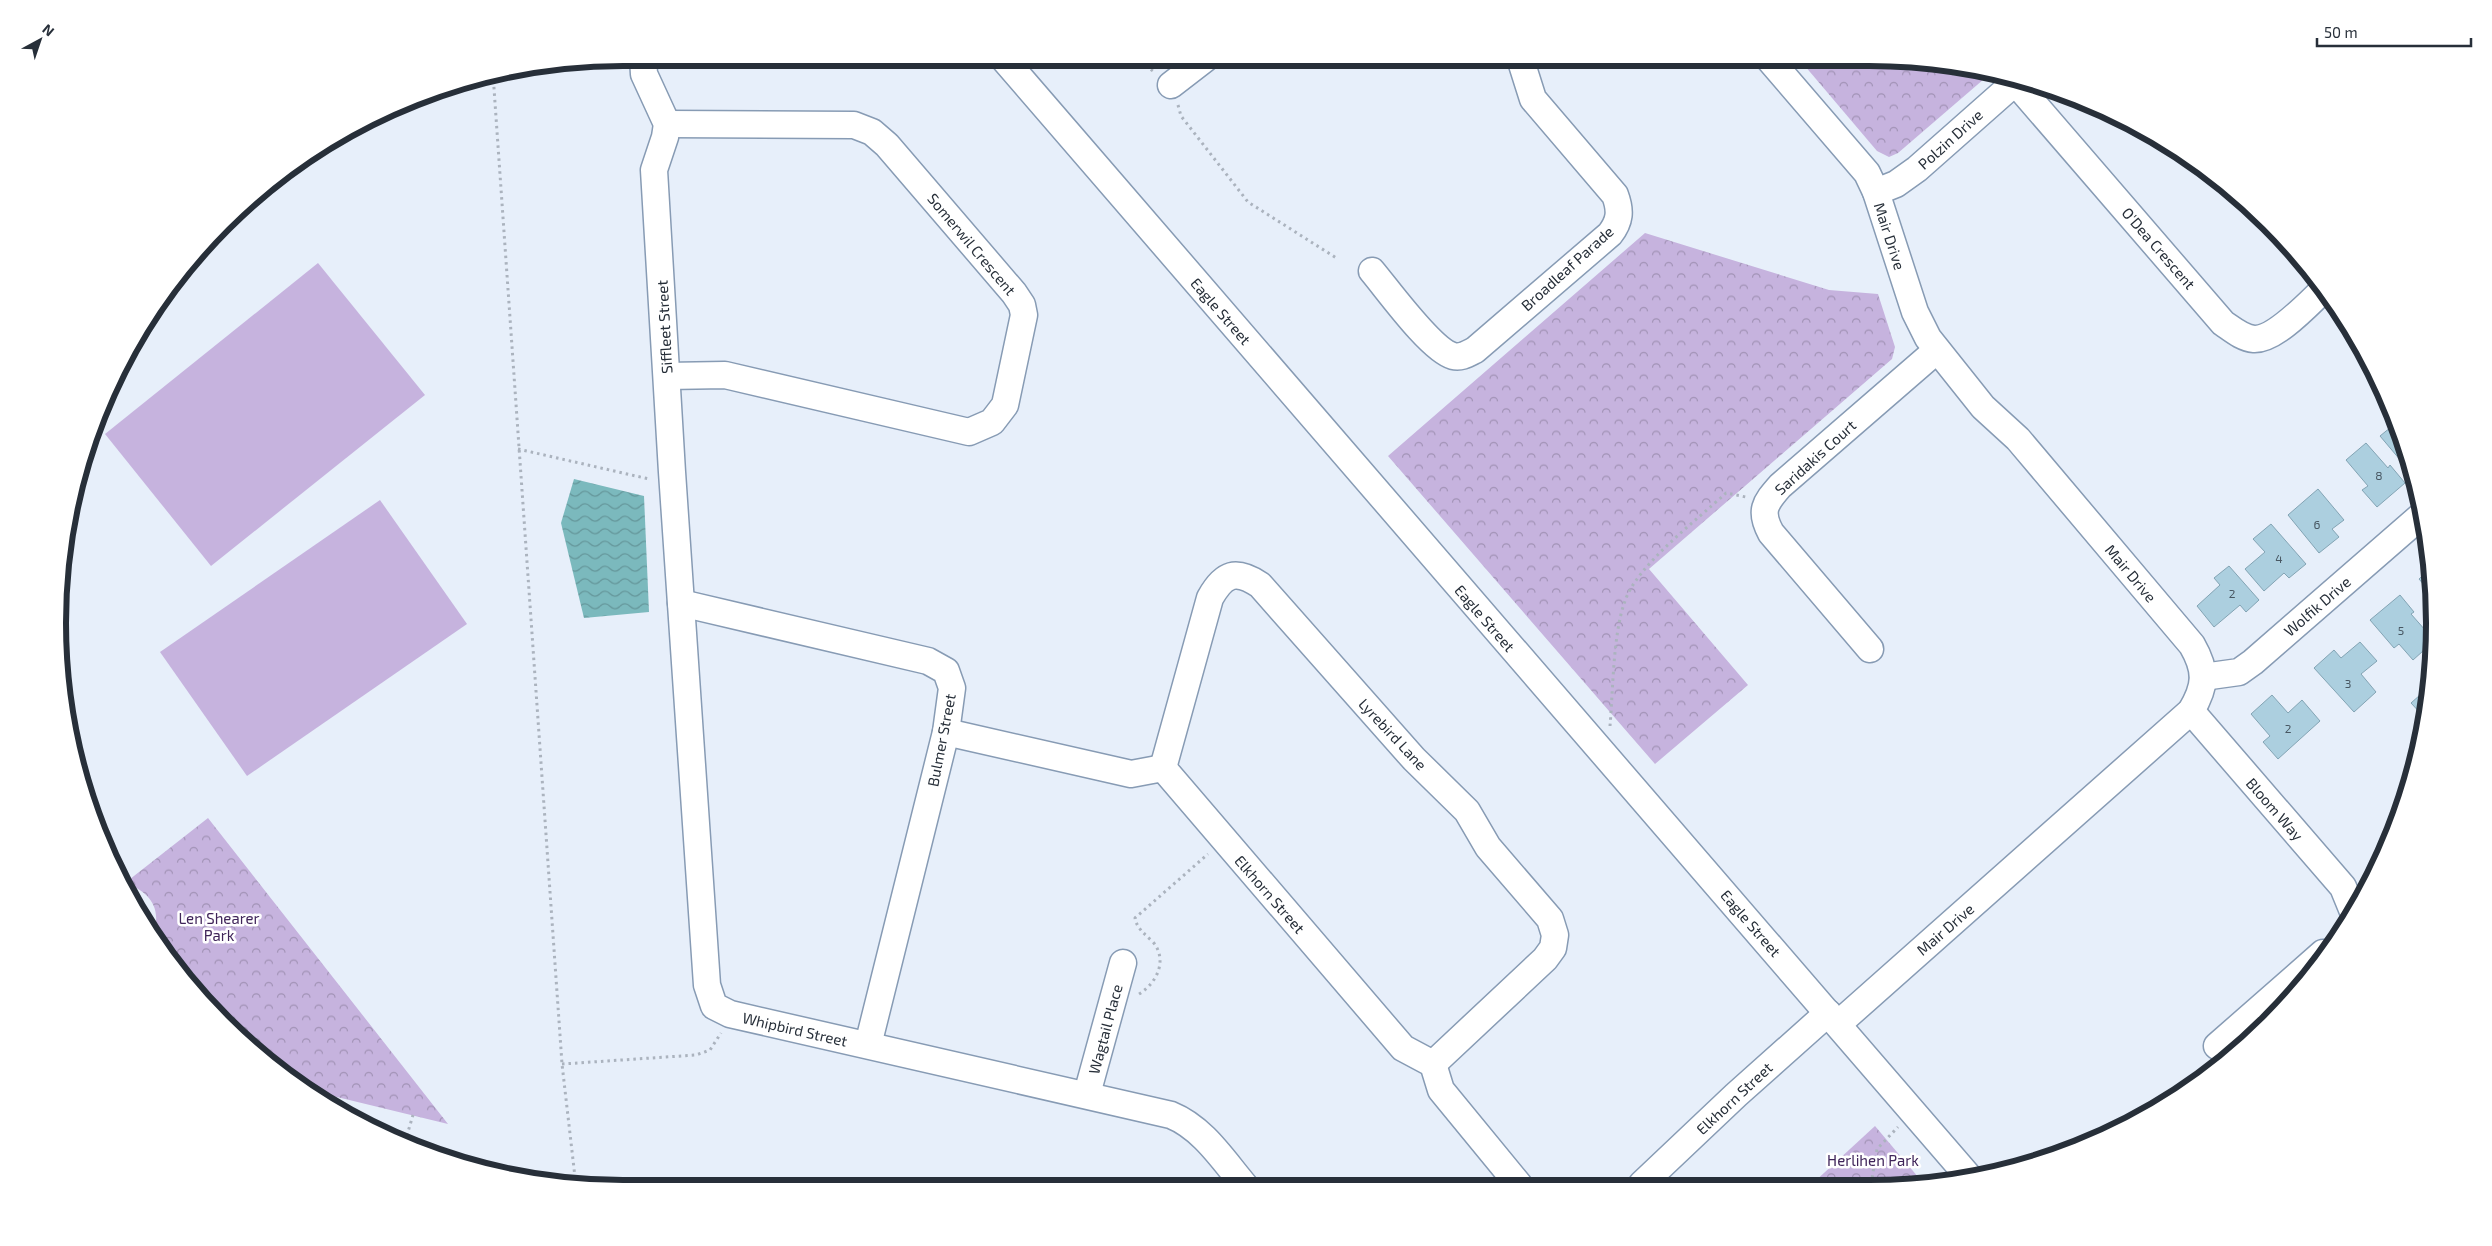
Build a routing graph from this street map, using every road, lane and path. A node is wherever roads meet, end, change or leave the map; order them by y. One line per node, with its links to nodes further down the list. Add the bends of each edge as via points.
1 (644, 66): 11 (street, via 644,74)
2 (1009, 66): 34 (street, Eagle Street)
3 (1146, 66): 8 (path)
4 (1196, 66): 8 (street)
5 (1522, 66): 14 (street, Broadleaf Parade, via 1533,99 1615,195 1620,216 1610,234 1464,356 1454,356 1434,345)
6 (1775, 66): 12 (street, Mair Drive, via 1866,173)
7 (494, 82): 18 (path)
8 (1171, 85): 13 (path, via 1182,116 1248,202)
9 (2012, 85): 12 (street, Polzin Drive, via 1917,169 1896,184)
10 (2024, 89): 15 (street, O'Dea Crescent, via 2223,323 2238,334 2254,339 2273,332)
11 (667, 124): 17 (street, Siffleet Street, via 666,137 654,170); 17 (street, Somerwil Crescent, via 854,125 872,132 887,145 1014,293 1024,315 1005,405 992,422 969,432 725,375)
12 (1876, 192): 16 (street, Mair Drive, via 1920,326)
13 (1338, 259)
14 (1372, 271)
15 (2318, 294)
16 (1937, 350): 20 (street, Saridakis Court, via 1780,486); 24 (street, Mair Drive, via 1983,406 2018,439 2192,646 2202,662)
17 (667, 376): 22 (street, Siffleet Street)
18 (518, 448): 19 (path, via 649,479); 38 (path)
19 (654, 472)
20 (1767, 501): 23 (street, Saridakis Court, via 1765,522 1770,533); 26 (path, via 1726,493 1644,570 1625,600 1620,620)
21 (2416, 521): 24 (street, Wolfik Drive, via 2253,662 2239,672)
22 (681, 603): 27 (street, Bulmer Street, via 928,661 946,671 952,688); 36 (street, Whipbird Street, via 707,985 714,1006 730,1014)
23 (1870, 649)
24 (2203, 677): 25 (street, Mair Drive, via 2201,690)
25 (2190, 711): 30 (street, Bloom Way, via 2343,887); 34 (street, Mair Drive)
26 (1610, 727)
27 (946, 732): 28 (street, via 1131,774); 36 (street, Bulmer Street)
28 (1163, 768): 39 (street, Elkhorn Street, via 1403,1048); 39 (street, Lyrebird Lane, via 1210,598 1218,584 1233,576 1244,575 1260,585 1414,759 1467,810 1488,847 1550,919 1555,934 1553,948 1545,959)
29 (1212, 853): 33 (path, via 1135,918 1141,931 1160,953 1160,968 1155,980)
30 (2350, 903)
31 (1123, 963): 40 (street, Wagtail Place)
32 (2307, 967): 37 (street)
33 (1134, 997)
34 (1833, 1018): 44 (street, Eagle Street); 48 (street, Elkhorn Street, via 1736,1095)
35 (721, 1030): 38 (path, via 710,1050 696,1055)
36 (868, 1045): 40 (street, Whipbird Street)
37 (2217, 1046)
38 (562, 1064): 45 (path)
39 (1432, 1064): 47 (street, via 1441,1090)
40 (1087, 1094): 46 (street, Whipbird Street, via 1186,1121)
41 (413, 1115): 43 (path)
42 (1892, 1120): 49 (path, via 1898,1126 1877,1149)
43 (407, 1136)
44 (1963, 1171)
45 (575, 1178)
46 (1240, 1180)
47 (1515, 1180)
48 (1646, 1180)
49 (1872, 1180)

